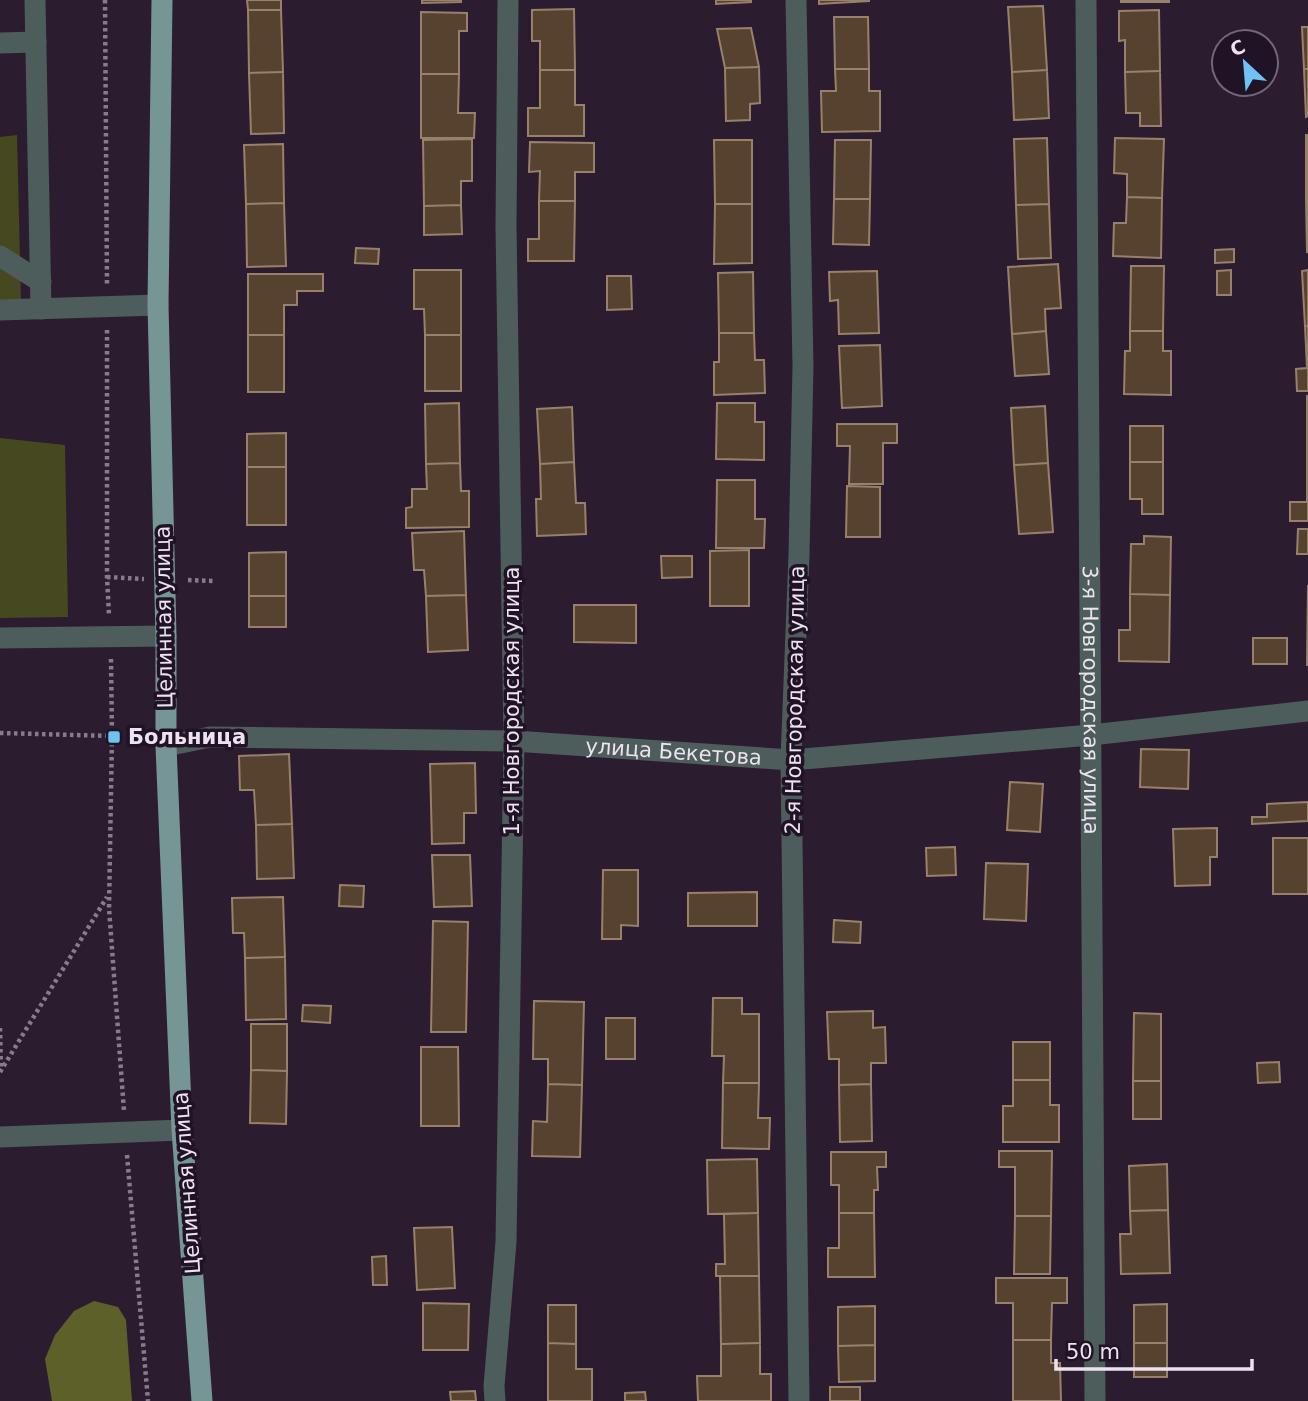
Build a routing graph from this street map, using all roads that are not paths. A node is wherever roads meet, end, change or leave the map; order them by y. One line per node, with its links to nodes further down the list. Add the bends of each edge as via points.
1 (35, 0): 6 (street)
2 (162, 0): 10 (main road, Целинная улица)
3 (508, 0): 17 (street, 1-я Новгородская улица, via 506,226)
4 (796, 0): 19 (street, 2-я Новгородская улица, via 803,366)
5 (1086, 0): 16 (street, 3-я Новгородская улица)
6 (36, 42): 7 (street); 9 (street)
7 (0, 43)
8 (0, 256): 9 (street)
9 (41, 282): 11 (street)
10 (158, 305): 11 (street); 13 (main road, Целинная улица)
11 (41, 309): 12 (street)
12 (0, 310)
13 (166, 636): 14 (street); 18 (main road, Целинная улица)
14 (0, 638)
15 (1308, 711): 16 (street, улица Бекетова)
16 (1091, 735): 19 (street, улица Бекетова); 25 (street, 3-я Новгородская улица)
17 (514, 741): 18 (street, улица Бекетова, via 210,737); 19 (street, улица Бекетова); 23 (street, 1-я Новгородская улица, via 506,1242)
18 (166, 746): 20 (main road, Целинная улица)
19 (791, 760): 24 (street, 2-я Новгородская улица)
20 (182, 1130): 21 (street); 22 (main road, Целинная улица)
21 (0, 1137)
22 (202, 1401)
23 (495, 1401)
24 (799, 1401)
25 (1095, 1401)

